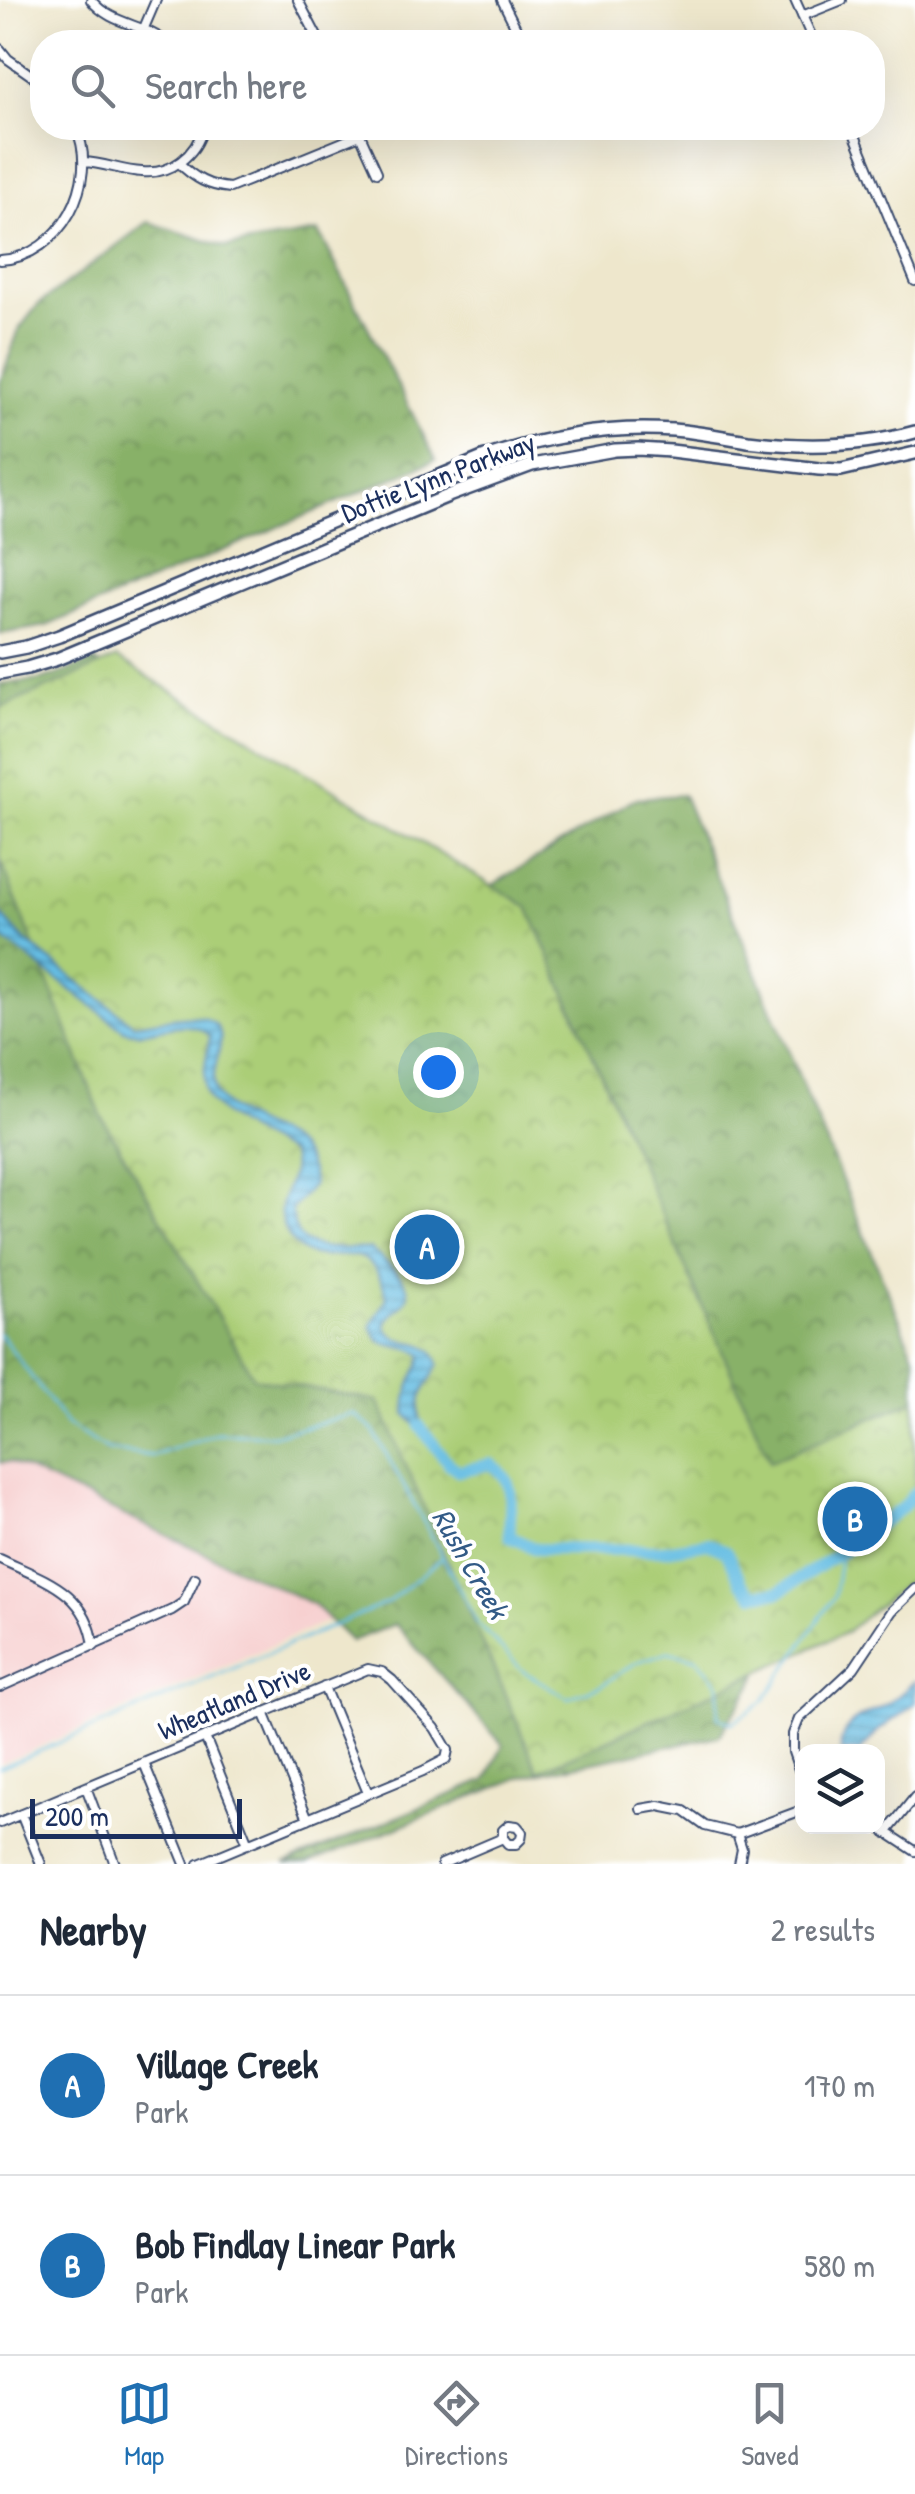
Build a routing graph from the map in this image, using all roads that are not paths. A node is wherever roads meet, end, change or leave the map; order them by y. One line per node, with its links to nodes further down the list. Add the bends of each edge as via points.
1 (90, 0): 8 (street, via 110,18)
2 (156, 0): 8 (street)
3 (298, 0): 10 (street)
4 (502, 0): 11 (street)
5 (795, 0): 7 (street)
6 (842, 0): 7 (street)
7 (802, 16): 12 (street)
8 (144, 28): 9 (street)
9 (147, 30)
10 (314, 30)
11 (517, 30)
12 (808, 30)
13 (0, 49): 14 (street)
14 (30, 75)
15 (81, 140): 20 (street)
16 (198, 140): 21 (street)
17 (339, 140): 21 (street, via 230,188 198,179)
18 (363, 140): 22 (street)
19 (857, 140): 24 (street)
20 (84, 162): 21 (street, via 144,173); 23 (street, via 76,202 56,232 15,260)
21 (179, 163)
22 (377, 172)
23 (0, 260)
24 (915, 281)
25 (915, 432): 27 (main road, Dottie Lynn Parkway, via 818,446 635,428 545,439)
26 (915, 453): 28 (main road, Dottie Lynn Parkway, via 842,470 615,450 542,462)
27 (462, 467): 28 (main road); 29 (main road, Dottie Lynn Parkway)
28 (470, 487): 31 (main road, Dottie Lynn Parkway)
29 (48, 639): 30 (main road, Dottie Lynn Parkway); 31 (main road)
30 (0, 652)
31 (57, 659): 32 (main road, Dottie Lynn Parkway)
32 (0, 673)
33 (0, 1559): 36 (street, via 69,1594 88,1620)
34 (195, 1578): 36 (street, via 184,1602)
35 (915, 1588): 41 (street, via 854,1668 799,1720)
36 (94, 1646): 38 (street)
37 (324, 1687): 39 (street, Wheatland Drive); 44 (street); 44 (street, Wheatland Drive, via 368,1669 382,1672 448,1750 446,1759)
38 (0, 1688)
39 (264, 1712): 40 (street, Wheatland Drive); 49 (street)
40 (205, 1736): 42 (street, Wheatland Drive); 54 (street)
41 (795, 1758)
42 (144, 1762): 43 (street, Wheatland Drive); 58 (street)
43 (86, 1788): 48 (street, Wheatland Drive); 57 (street)
44 (368, 1794): 49 (street)
45 (915, 1797): 51 (street)
46 (641, 1809): 52 (street, via 684,1811 705,1826)
47 (795, 1813): 52 (street)
48 (20, 1814): 50 (street, Wheatland Drive); 56 (street)
49 (308, 1818): 54 (street)
50 (0, 1823)
51 (886, 1833): 55 (street)
52 (737, 1834): 61 (street)
53 (503, 1838): 60 (street)
54 (248, 1844): 59 (street)
55 (915, 1851)
56 (41, 1864)
57 (116, 1864)
58 (185, 1864)
59 (199, 1864)
60 (442, 1864)
61 (739, 1864)

